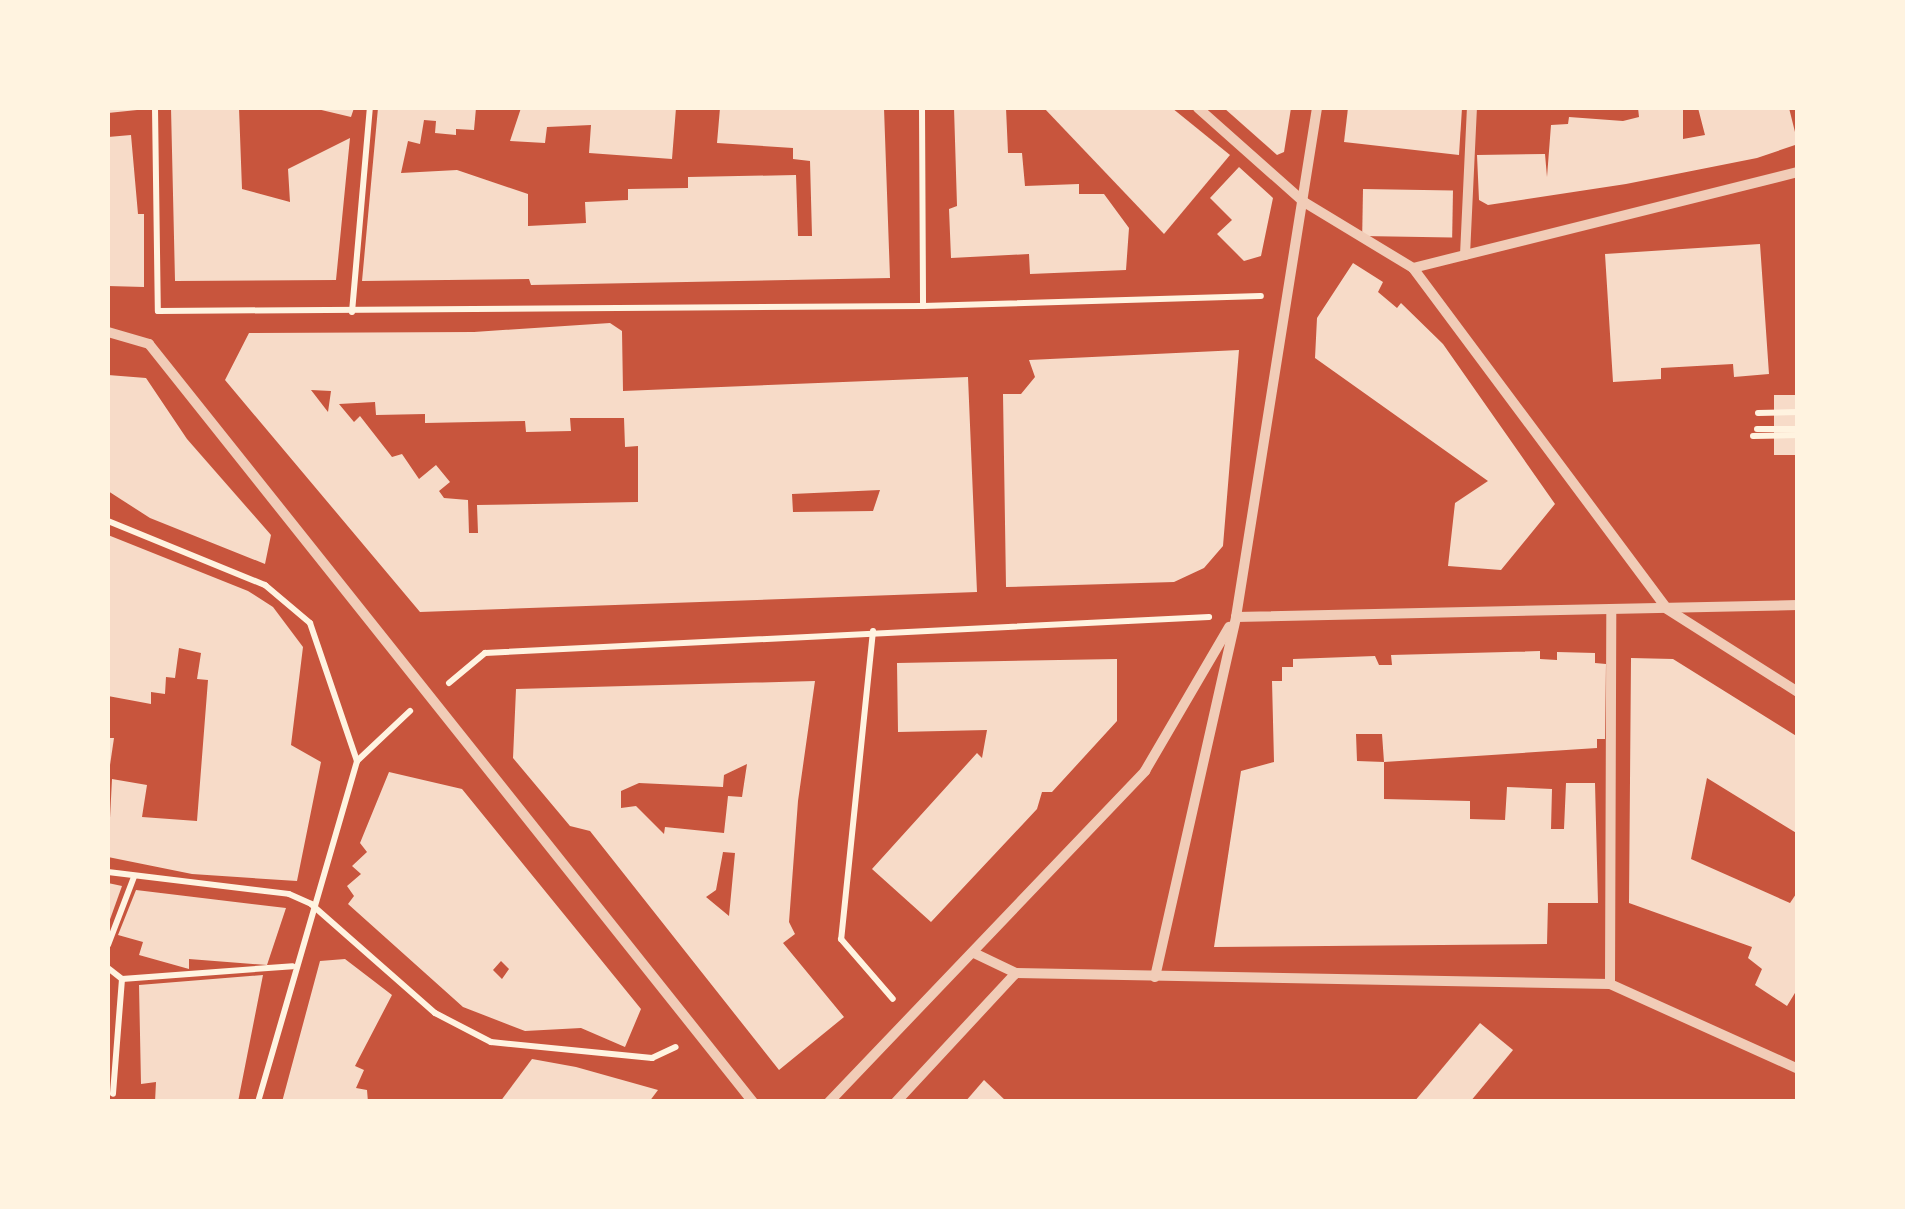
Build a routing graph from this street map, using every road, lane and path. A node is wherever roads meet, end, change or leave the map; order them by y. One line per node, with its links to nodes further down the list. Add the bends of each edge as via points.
1 (155, 108): 13 (path)
2 (370, 108): 14 (path)
3 (922, 108): 12 (path)
4 (1198, 108): 8 (street)
5 (1317, 108): 8 (street)
6 (1472, 108): 9 (street)
7 (1798, 172): 9 (street)
8 (1304, 202): 10 (street); 11 (street)
9 (1465, 255): 10 (street)
10 (1413, 268): 23 (street)
11 (1290, 295): 12 (path); 25 (street)
12 (923, 306): 14 (path)
13 (158, 312): 14 (path); 16 (path)
14 (352, 312)
15 (108, 332): 16 (street)
16 (148, 344): 28 (street)
17 (1798, 412): 18 (path)
18 (1758, 413)
19 (1755, 432): 20 (path)
20 (1798, 432)
21 (108, 520): 29 (path, via 265,585 310,622)
22 (1798, 605): 23 (street)
23 (1666, 609): 24 (street); 27 (street)
24 (1611, 610): 25 (street); 40 (street)
25 (1236, 616): 26 (path); 34 (street, via 1144,770); 38 (street)
26 (873, 631): 28 (path, via 485,653); 41 (path, via 841,939)
27 (1798, 692)
28 (431, 698): 29 (path); 42 (street)
29 (356, 761): 32 (path)
30 (108, 872): 31 (path)
31 (134, 877): 32 (path, via 289,894); 33 (path)
32 (311, 904): 35 (path); 42 (path, via 435,1014 491,1042 652,1058)
33 (108, 944)
34 (974, 953): 37 (street); 41 (street)
35 (294, 966): 39 (path); 45 (path)
36 (108, 968): 39 (path)
37 (1016, 973): 38 (street); 48 (street)
38 (1155, 977): 40 (street)
39 (122, 979): 44 (path)
40 (1610, 984): 43 (street)
41 (911, 1019): 47 (street)
42 (698, 1038): 46 (street)
43 (1798, 1069)
44 (113, 1094)
45 (258, 1102)
46 (753, 1102)
47 (829, 1102)
48 (896, 1102)

